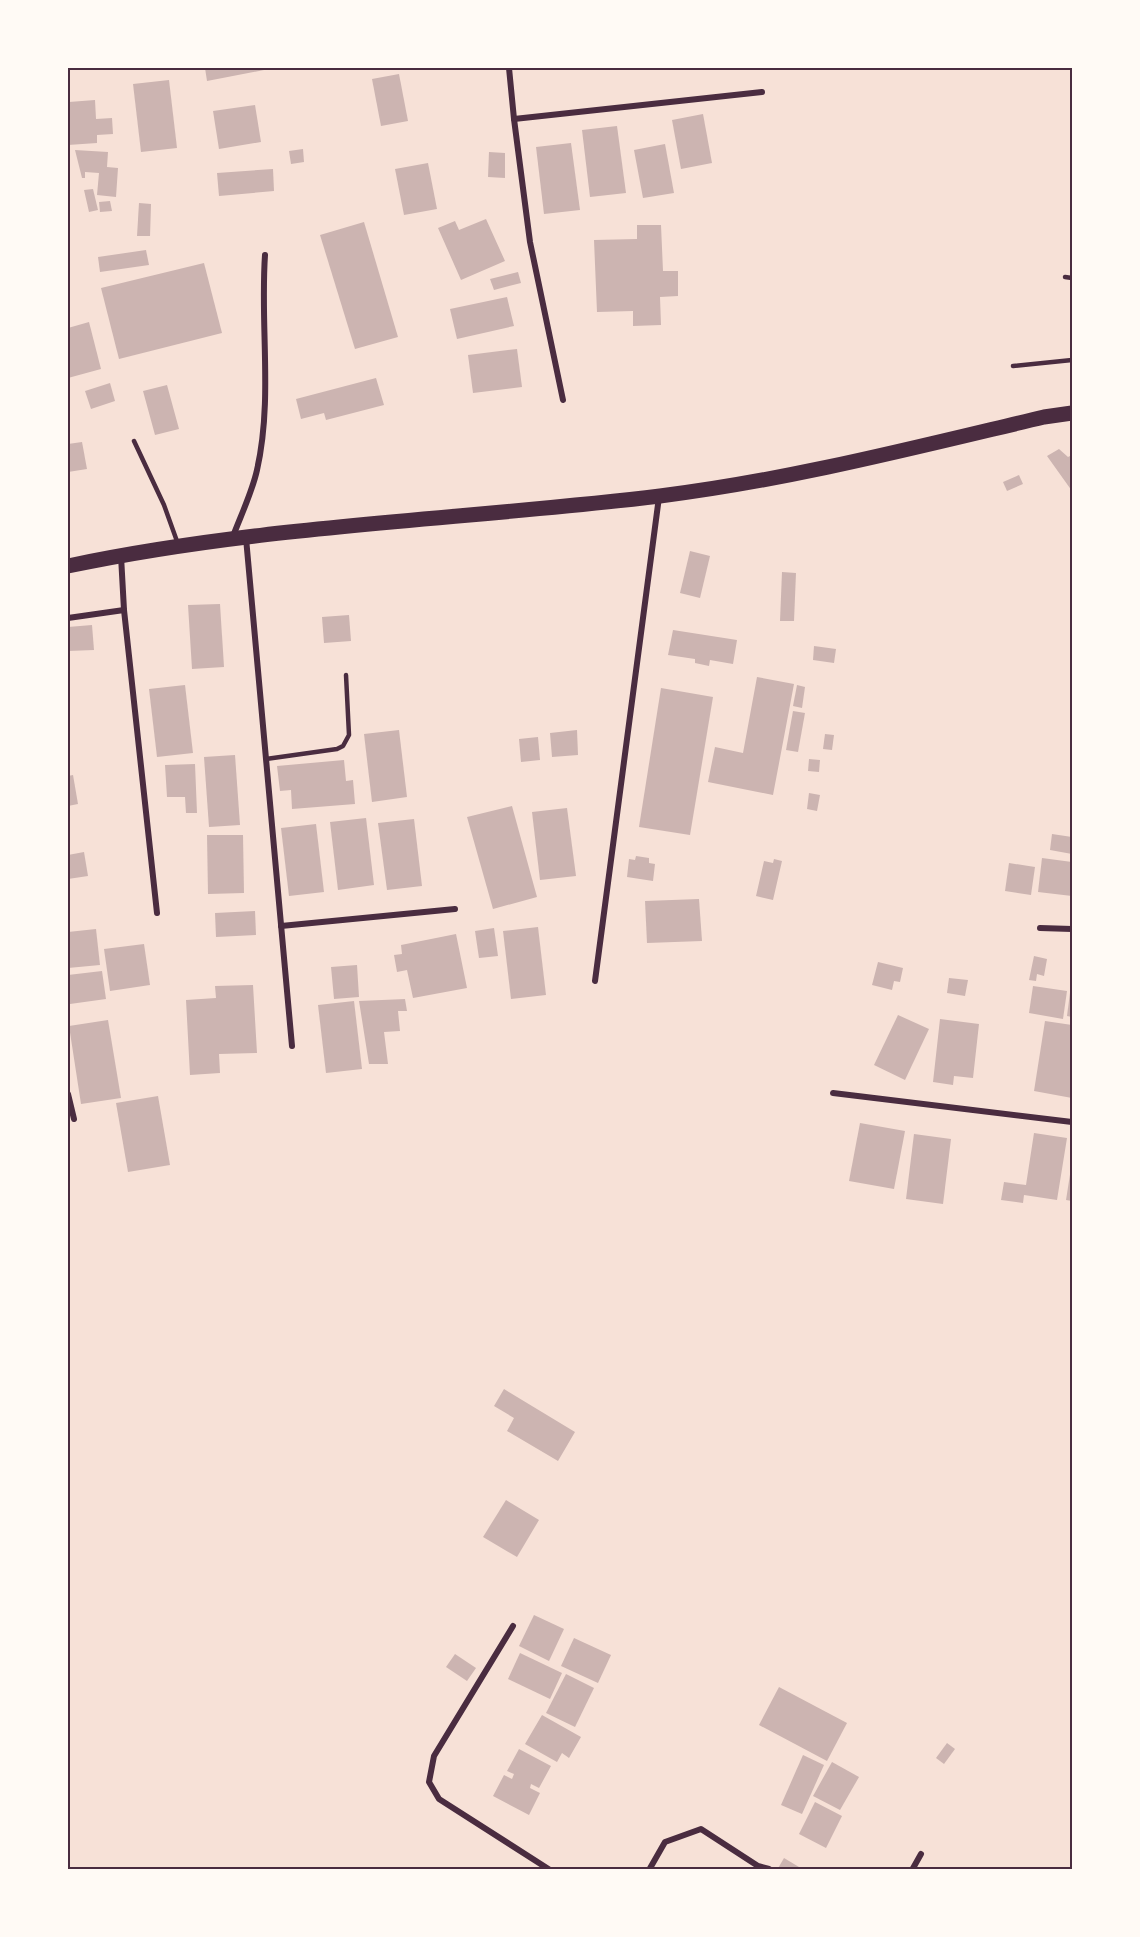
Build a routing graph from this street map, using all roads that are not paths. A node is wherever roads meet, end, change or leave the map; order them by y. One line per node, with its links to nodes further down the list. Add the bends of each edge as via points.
1 (509, 68): 3 (street)
2 (762, 92): 3 (street)
3 (514, 119): 9 (street, via 530,242)
4 (265, 255): 13 (street, via 263,435)
5 (1065, 277): 6 (lane)
6 (1072, 278)
7 (1072, 360): 8 (lane)
8 (1013, 366)
9 (563, 400)
10 (1072, 413): 12 (main road, via 760,481)
11 (134, 441): 14 (lane)
12 (660, 496): 13 (main road); 26 (street)
13 (238, 538): 14 (main road); 20 (street)
14 (179, 547): 15 (main road)
15 (121, 555): 16 (main road); 17 (street)
16 (68, 566)
17 (124, 610): 18 (street); 22 (street)
18 (68, 618)
19 (346, 675): 20 (lane, via 348,735 343,746)
20 (266, 759): 23 (street)
21 (455, 909): 23 (street)
22 (157, 913)
23 (281, 926): 27 (street)
24 (1040, 928): 25 (street)
25 (1072, 929)
26 (595, 981)
27 (292, 1046)
28 (833, 1093): 31 (street)
29 (68, 1094): 30 (street)
30 (74, 1119)
31 (1072, 1122)
32 (513, 1626): 34 (street, via 434,1756 429,1782 440,1799)
33 (921, 1854): 37 (street)
34 (550, 1869)
35 (649, 1869): 36 (street, via 665,1842 701,1828 758,1866)
36 (769, 1869)
37 (912, 1869)

